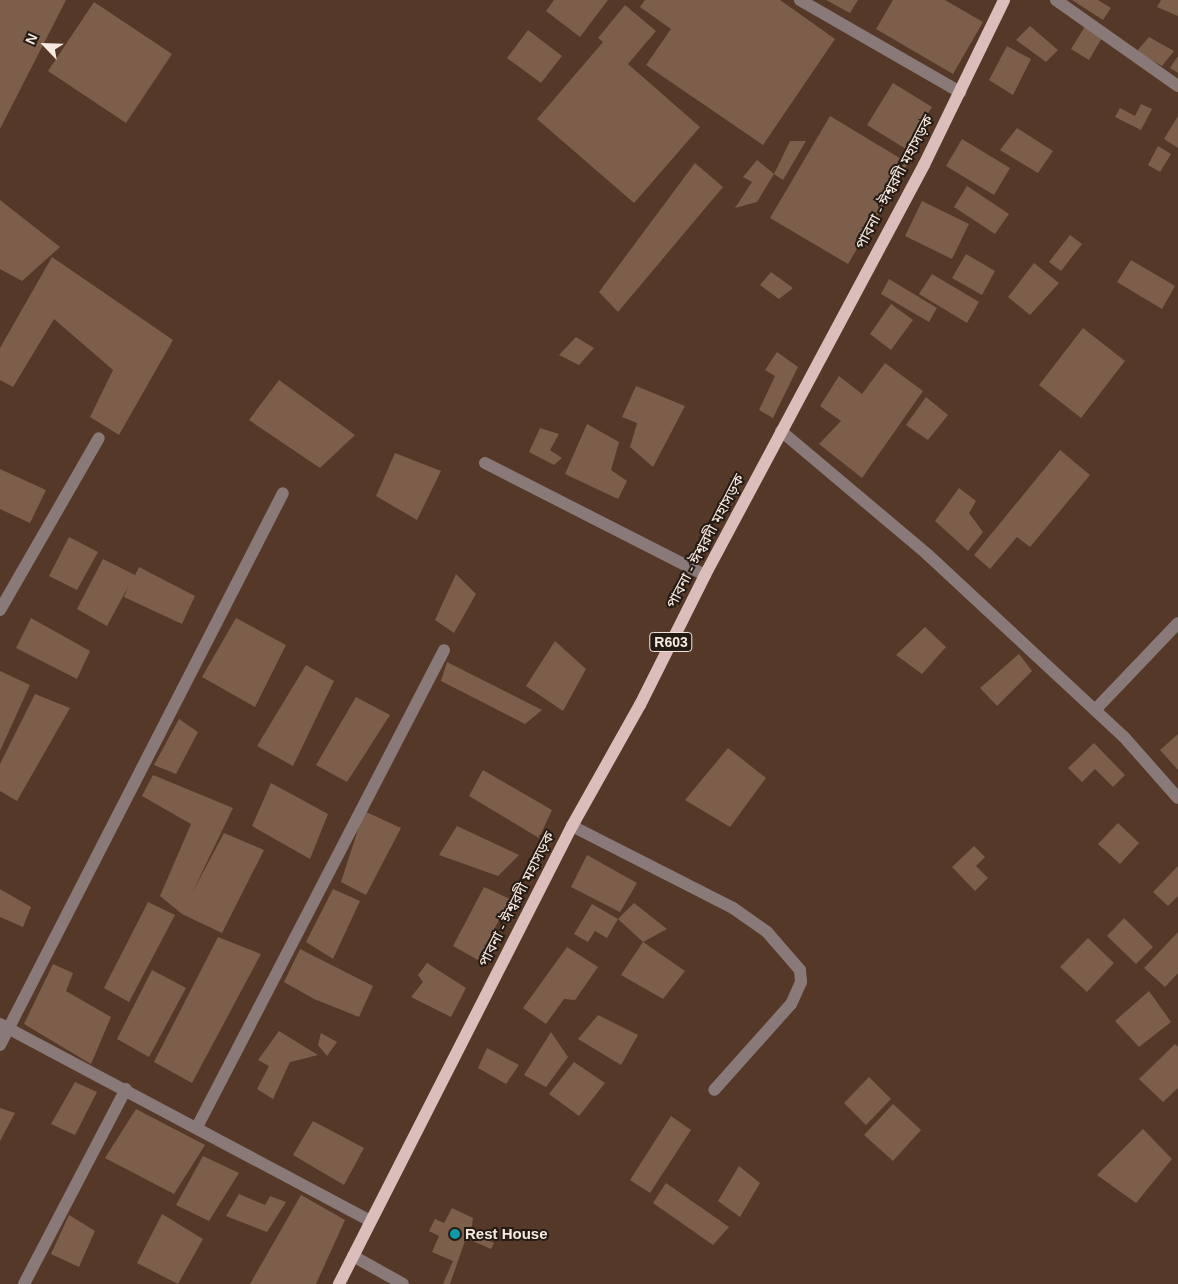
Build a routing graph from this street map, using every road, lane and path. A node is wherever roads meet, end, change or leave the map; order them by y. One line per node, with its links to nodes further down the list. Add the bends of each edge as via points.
1 (800, 0): 5 (street)
2 (1004, 0): 5 (main road, পাবনা - ঈশ্বরদী মহাসড়ক / R603)
3 (1056, 0): 4 (street)
4 (1178, 86)
5 (960, 92): 6 (main road, পাবনা - ঈশ্বরদী মহাসড়ক / R603)
6 (782, 431): 10 (main road, পাবনা - ঈশ্বরদী মহাসড়ক / R603); 14 (street, via 927,554)
7 (99, 438): 11 (street)
8 (485, 463): 10 (street)
9 (283, 493): 17 (street)
10 (705, 575): 16 (main road, পাবনা - ঈশ্বরদী মহাসড়ক / R603, via 640,705)
11 (2, 602)
12 (1178, 623): 14 (street)
13 (444, 650): 21 (street)
14 (1094, 710): 15 (street)
15 (1178, 798)
16 (572, 826): 20 (street, via 732,908 767,932 800,970 801,982 792,1004); 22 (main road, পাবনা - ঈশ্বরদী মহাসড়ক / R603)
17 (4, 1026): 18 (street); 19 (street)
18 (0, 1046)
19 (126, 1089): 21 (street); 24 (street)
20 (714, 1090)
21 (197, 1127): 22 (street)
22 (370, 1221): 23 (main road, পাবনা - ঈশ্বরদী মহাসড়ক / R603)
23 (354, 1256): 25 (main road, পাবনা - ঈশ্বরদী মহাসড়ক / R603); 26 (street)
24 (24, 1284)
25 (339, 1284)
26 (402, 1284)

